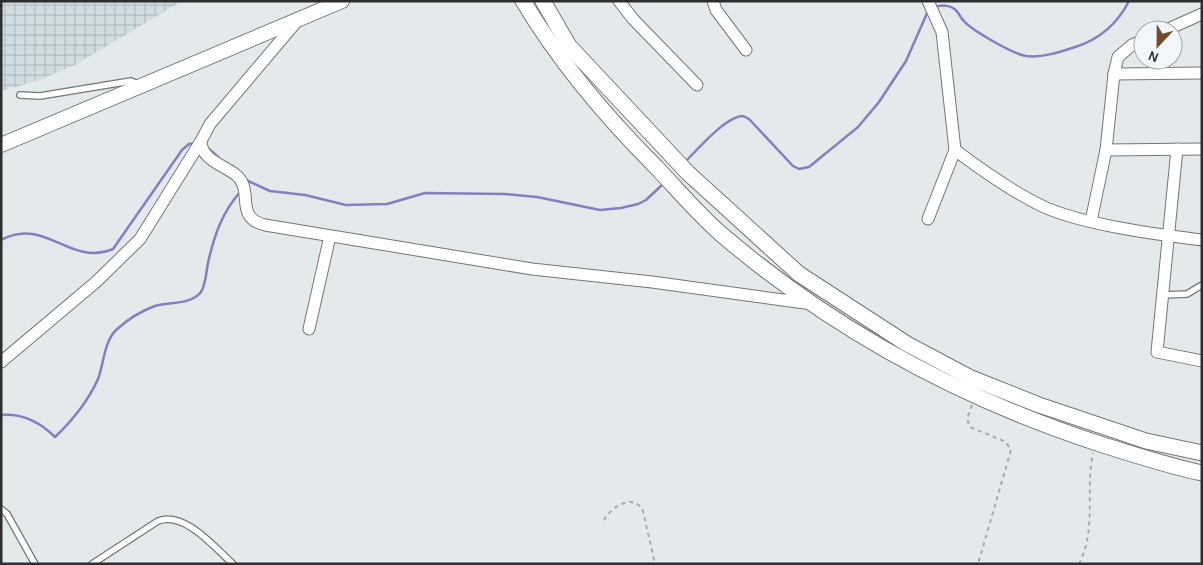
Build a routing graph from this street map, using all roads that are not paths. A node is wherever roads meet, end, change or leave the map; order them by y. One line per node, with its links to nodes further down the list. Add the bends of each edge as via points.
1 (342, 1): 8 (street)
2 (523, 1): 30 (main road, via 540,30 619,130 720,233)
3 (543, 1): 34 (main road, via 569,46 675,159 799,274 907,344 971,378 1146,441)
4 (618, 1): 14 (street)
5 (713, 1): 11 (street, via 716,10)
6 (928, 1): 21 (street, via 942,32)
7 (1202, 14): 9 (street)
8 (299, 19): 15 (street); 17 (street, via 210,124)
9 (1183, 22)
10 (1133, 45): 13 (street, via 1118,57)
11 (746, 50)
12 (1202, 73): 13 (street)
13 (1114, 74): 22 (street)
14 (697, 85)
15 (139, 86): 16 (lane, via 131,81 40,96); 18 (street)
16 (20, 95)
17 (201, 141): 25 (street, via 206,155 241,181 252,220); 33 (street, via 140,239 96,282)
18 (1, 145)
19 (1177, 149): 20 (street); 22 (street); 26 (street)
20 (1202, 149)
21 (956, 150): 23 (street); 24 (street, via 995,180 1043,207)
22 (1106, 150): 24 (street)
23 (928, 219)
24 (1091, 221): 26 (street)
25 (330, 236): 30 (street, via 532,269); 31 (street)
26 (1169, 236): 27 (street); 29 (street)
27 (1202, 240)
28 (1202, 285): 29 (lane, via 1187,294)
29 (1163, 294): 32 (street, via 1157,352)
30 (812, 304): 35 (main road, via 844,327 975,396 1061,431 1176,468)
31 (309, 329)
32 (1202, 361)
33 (1, 362)
34 (1202, 453)
35 (1202, 473)
36 (1, 509): 37 (lane)
37 (35, 564)
38 (92, 564): 39 (lane, via 158,521 170,518 187,524)
39 (233, 564)

